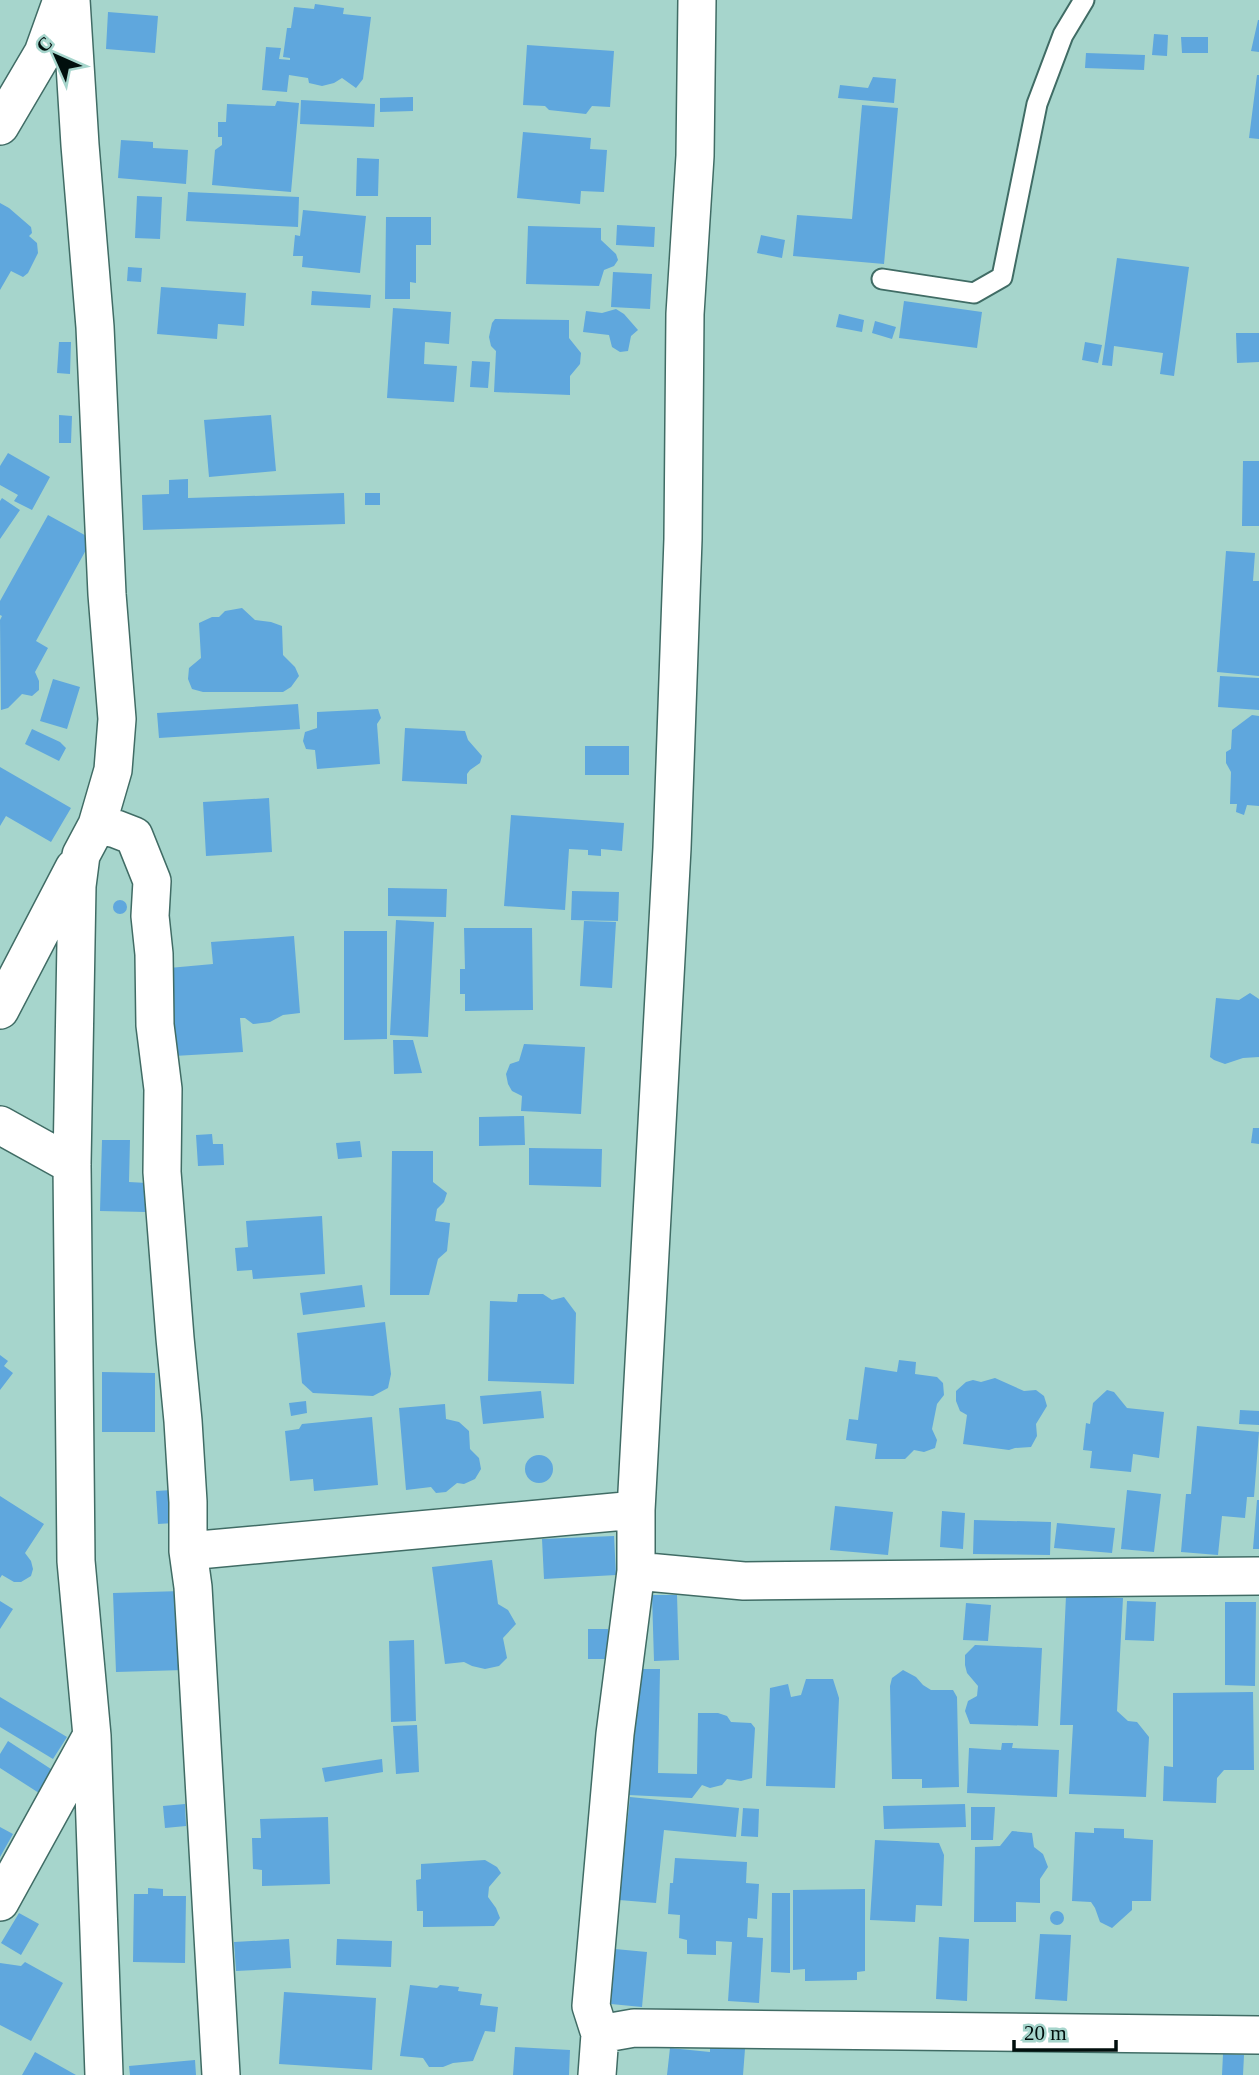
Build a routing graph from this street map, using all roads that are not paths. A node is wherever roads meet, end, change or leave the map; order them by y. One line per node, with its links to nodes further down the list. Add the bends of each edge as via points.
1 (62, 0): 5 (street, via 43,53)
2 (71, 0): 7 (street, via 117,719 113,770)
3 (697, 0): 11 (street, via 672,848)
4 (1084, 0): 6 (lane, via 1063,35 1037,104 1002,277 974,293)
5 (0, 126)
6 (882, 279)
7 (89, 840): 8 (street); 10 (street, via 77,886); 12 (street, via 116,829 134,836 152,881 155,1025 163,1089 162,1172 183,1421)
8 (0, 1010)
9 (0, 1125): 10 (street)
10 (72, 1165): 15 (street, via 76,1561)
11 (636, 1510): 12 (street); 13 (street)
12 (188, 1551): 20 (street)
13 (636, 1571): 14 (street, via 744,1581); 17 (street, via 615,1734 591,2006)
14 (1259, 1577)
15 (92, 1736): 16 (street); 19 (street)
16 (0, 1902)
17 (600, 2034): 18 (street, via 634,2028); 21 (street)
18 (1259, 2035)
19 (104, 2075)
20 (221, 2075)
21 (597, 2075)

